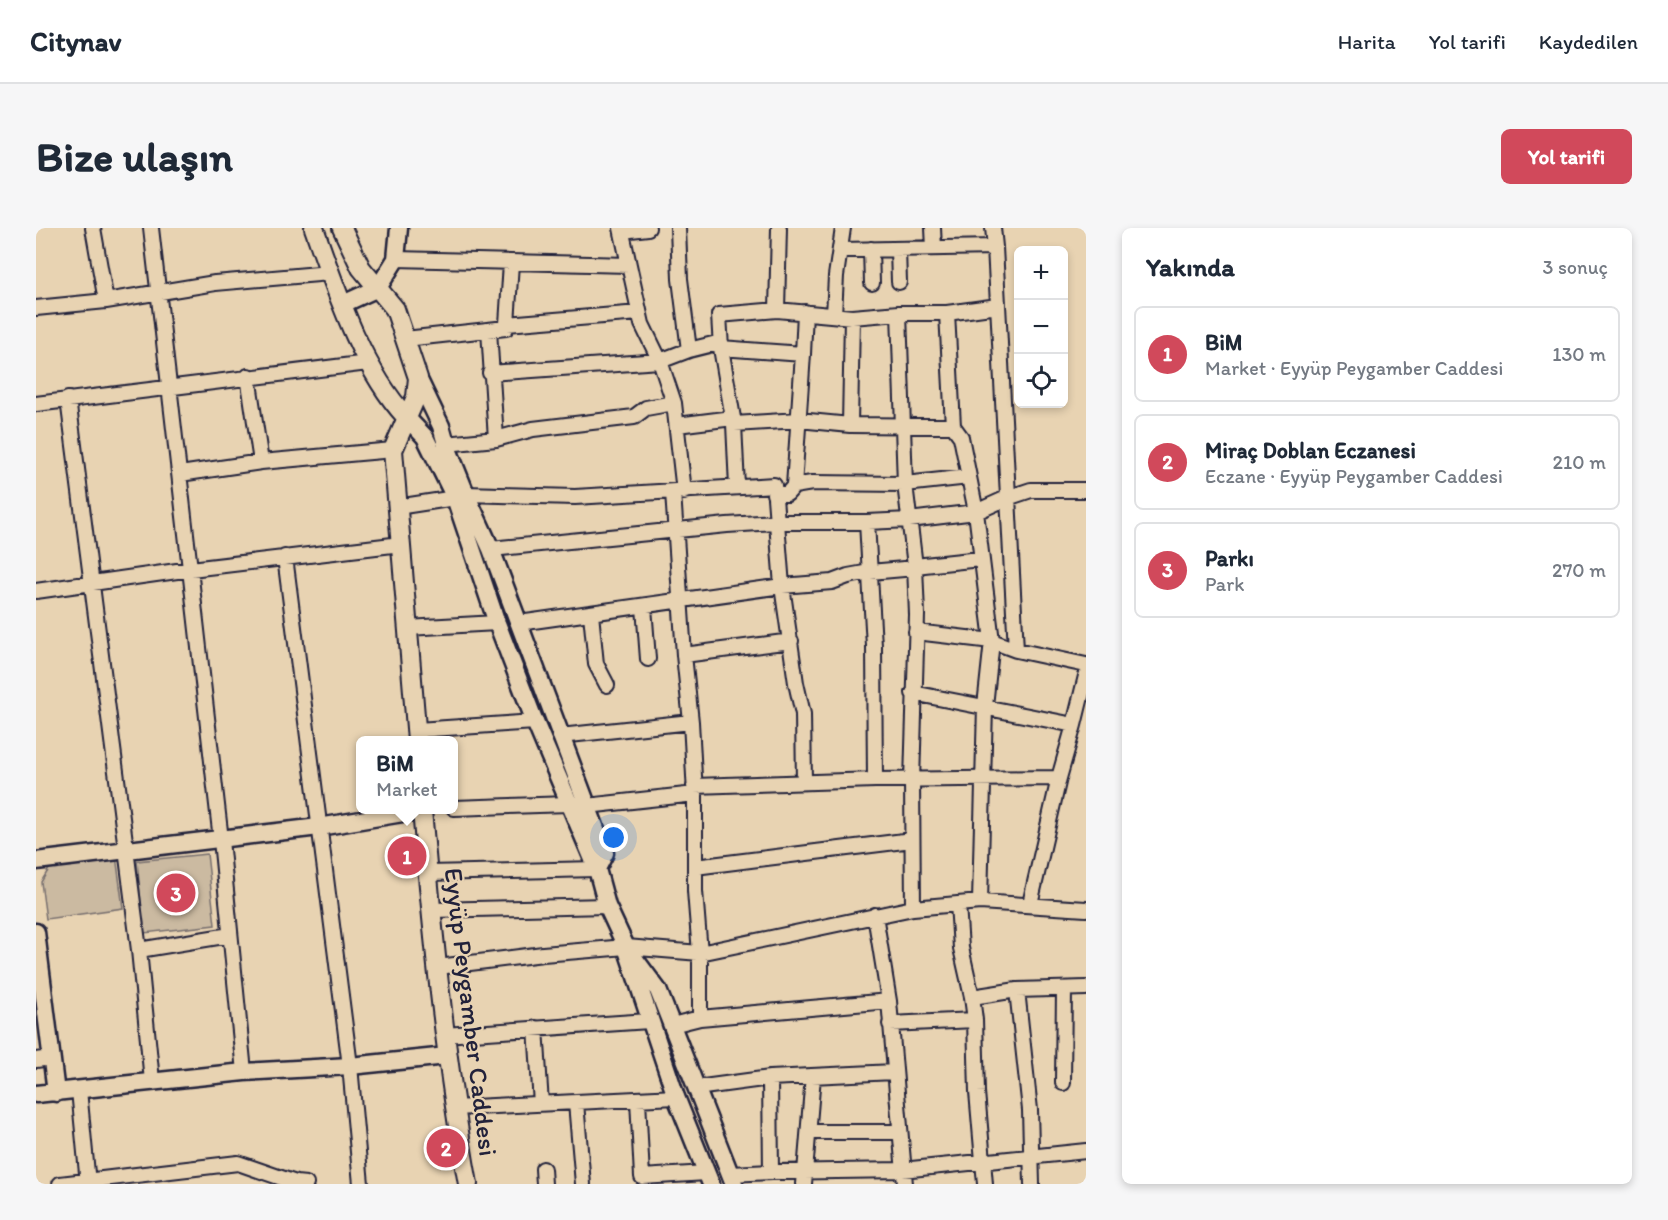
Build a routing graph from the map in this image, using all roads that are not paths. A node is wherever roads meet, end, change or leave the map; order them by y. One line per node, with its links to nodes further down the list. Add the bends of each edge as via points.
1 (93, 228): 26 (street)
2 (151, 228): 25 (street)
3 (314, 228): 21 (main road)
4 (342, 228): 24 (main road, via 361,268)
5 (399, 228): 18 (street)
6 (648, 228): 12 (street)
7 (678, 228): 41 (street)
8 (779, 228): 30 (street)
9 (843, 228): 17 (street)
10 (933, 228): 14 (street)
11 (993, 228): 13 (street)
12 (622, 230): 20 (street)
13 (995, 247): 14 (street); 28 (street)
14 (934, 248): 16 (street)
15 (871, 249): 16 (street); 17 (street); 23 (street)
16 (898, 249): 22 (street)
17 (841, 250): 35 (street)
18 (396, 259): 19 (street); 24 (street)
19 (511, 262): 20 (street); 37 (street)
20 (629, 265): 33 (street)
21 (330, 273): 25 (street); 27 (main road)
22 (899, 282)
23 (872, 283)
24 (378, 288): 27 (street); 39 (main road, via 395,309)
25 (158, 292): 26 (street); 48 (street)
26 (106, 301): 29 (street)
27 (343, 304): 44 (main road)
28 (998, 306): 34 (street); 72 (street)
29 (36, 308)
30 (777, 310): 31 (street); 40 (street, via 719,315)
31 (805, 312): 35 (street); 42 (street)
32 (899, 313): 34 (street); 36 (street); 57 (street)
33 (639, 314): 37 (street); 43 (street)
34 (947, 314): 58 (street)
35 (834, 315): 36 (street)
36 (852, 317): 56 (street)
37 (507, 324): 38 (street, via 506,328)
38 (489, 330): 39 (street); 45 (street)
39 (405, 339): 47 (main road)
40 (721, 345): 41 (street); 42 (street); 54 (street)
41 (689, 350): 43 (street)
42 (803, 354): 53 (street)
43 (660, 361): 45 (street); 50 (street)
44 (368, 363): 46 (street); 52 (main road)
45 (490, 372): 59 (street)
46 (248, 376): 48 (street); 62 (street)
47 (418, 378): 52 (main road, via 416,398); 60 (street)
48 (170, 386): 49 (street); 63 (street)
49 (68, 399): 51 (street); 86 (street)
50 (674, 403): 55 (street); 59 (street, via 646,408 634,417 532,429)
51 (36, 404)
52 (406, 417): 61 (main road); 71 (street, via 425,437)
53 (799, 420): 54 (street); 56 (street); 66 (street)
54 (734, 421): 55 (street); 67 (street)
55 (677, 424): 69 (street)
56 (849, 425): 57 (street)
57 (904, 426): 58 (street); 65 (street)
58 (953, 426): 64 (street, via 961,437)
59 (496, 439): 60 (street)
60 (446, 444): 71 (street)
61 (393, 450): 62 (street); 73 (main road)
62 (261, 462): 63 (street)
63 (180, 474): 84 (street)
64 (969, 477): 65 (street); 74 (street)
65 (906, 484): 66 (street); 75 (street)
66 (794, 486): 70 (street, via 787,494)
67 (737, 487): 69 (street); 70 (street, via 774,485)
68 (1086, 490): 72 (street, via 1031,490)
69 (679, 492): 71 (street, via 575,497); 78 (street)
70 (774, 494): 76 (street)
71 (461, 496): 73 (street); 80 (street); 92 (street)
72 (1007, 498): 74 (street); 98 (street)
73 (397, 507): 79 (main road)
74 (976, 512): 75 (street); 82 (street)
75 (909, 519): 77 (street); 83 (street)
76 (776, 522): 77 (street); 78 (street); 87 (street)
77 (867, 522): 85 (street)
78 (676, 530): 80 (street); 89 (street)
79 (401, 544): 81 (street); 94 (main road)
80 (491, 549): 93 (street)
81 (285, 557): 84 (street); 122 (street)
82 (980, 559): 83 (street); 97 (street)
83 (915, 567): 85 (street); 95 (street)
84 (191, 569): 86 (street); 123 (street)
85 (870, 572): 87 (street, via 834,582); 112 (street)
86 (91, 584): 88 (street); 125 (street)
87 (782, 586): 89 (street); 96 (street)
88 (36, 591)
89 (681, 601): 90 (street); 99 (street)
90 (644, 607): 91 (street); 100 (street)
91 (591, 614): 93 (street); 103 (street, via 596,664)
92 (497, 623): 94 (street); 106 (street)
93 (519, 623): 110 (street)
94 (407, 628): 109 (main road)
95 (916, 632): 97 (street); 104 (street)
96 (791, 641): 99 (street); 115 (street, via 803,714)
97 (992, 641): 98 (street); 105 (street)
98 (1016, 650): 101 (street)
99 (684, 655): 107 (street)
100 (648, 659)
101 (1086, 665)
102 (1086, 676): 108 (street)
103 (608, 685)
104 (913, 693): 105 (street); 114 (street)
105 (986, 706): 108 (street); 113 (street)
106 (535, 722): 109 (street); 117 (street)
107 (691, 722): 110 (street); 116 (street)
108 (1074, 725): 111 (street)
109 (417, 735)
110 (560, 736): 118 (street)
111 (1059, 778): 113 (street); 132 (street)
112 (874, 780): 114 (street); 115 (street)
113 (983, 780): 114 (street); 130 (street)
114 (912, 781): 124 (street)
115 (804, 782): 116 (street)
116 (695, 790): 118 (street); 127 (street)
117 (569, 804): 119 (street); 128 (street)
118 (587, 806): 128 (street, via 605,853)
119 (458, 808)
120 (398, 814): 122 (street)
121 (422, 814): 129 (main road, Eyyüp Peygamber Caddesi)
122 (319, 827): 123 (street); 158 (street)
123 (221, 840): 125 (street); 139 (street)
124 (912, 840): 127 (street); 134 (street)
125 (126, 850): 126 (street); 141 (street)
126 (36, 861)
127 (695, 867): 142 (street)
128 (597, 869): 129 (street); 133 (street)
129 (428, 873): 136 (main road, Eyyüp Peygamber Caddesi)
130 (980, 902): 131 (street); 132 (street)
131 (958, 904): 134 (street); 147 (street, via 961,948)
132 (1030, 904): 135 (street)
133 (607, 906): 136 (street); 140 (street)
134 (913, 908): 137 (street)
135 (1086, 909)
136 (432, 910): 143 (main road, Eyyüp Peygamber Caddesi)
137 (875, 915): 142 (street); 148 (street)
138 (36, 932): 157 (street)
139 (230, 935): 141 (street); 159 (street)
140 (626, 946): 142 (street); 143 (street); 151 (street); 152 (street, via 658,990)
141 (139, 950): 163 (street)
142 (700, 953): 149 (street)
143 (438, 967): 155 (main road, Eyyüp Peygamber Caddesi)
144 (1086, 988): 146 (street)
145 (1017, 990): 146 (street); 147 (street); 177 (street)
146 (1064, 990): 164 (street)
147 (972, 997): 150 (street)
148 (889, 1000): 149 (street); 153 (street)
149 (700, 1018): 152 (street)
150 (975, 1020): 153 (street); 178 (street)
151 (650, 1021): 154 (street); 169 (street)
152 (672, 1024): 165 (street)
153 (890, 1024): 160 (street)
154 (536, 1028): 155 (street); 172 (street)
155 (444, 1035): 156 (main road, Eyyüp Peygamber Caddesi)
156 (447, 1056): 158 (street); 173 (main road, Eyyüp Peygamber Caddesi)
157 (43, 1059): 167 (street)
158 (350, 1066): 159 (street); 189 (street)
159 (244, 1072): 163 (street)
160 (894, 1072): 161 (street); 175 (street)
161 (813, 1076): 162 (street); 174 (street)
162 (770, 1078): 165 (street); 182 (street)
163 (152, 1081): 166 (street)
164 (1064, 1083)
165 (696, 1088): 185 (street)
166 (78, 1090): 167 (street); 186 (street)
167 (56, 1093): 168 (street)
168 (36, 1094)
169 (676, 1097): 170 (street); 183 (street)
170 (638, 1100): 171 (street); 183 (street, via 642,1177)
171 (576, 1103): 172 (street); 192 (street)
172 (541, 1104): 173 (street)
173 (454, 1108): 190 (main road, Eyyüp Peygamber Caddesi)
174 (809, 1132): 175 (street); 184 (street)
175 (900, 1132): 181 (street)
176 (1086, 1151): 177 (street)
177 (1031, 1156): 178 (street); 196 (street)
178 (984, 1161): 181 (street); 195 (street)
179 (543, 1169): 191 (street)
180 (863, 1169): 181 (street); 184 (street); 193 (street)
181 (902, 1170): 194 (street)
182 (771, 1172): 184 (street); 185 (street)
183 (709, 1178)
184 (804, 1178)
185 (733, 1179)
186 (88, 1182): 187 (street); 188 (street, via 238,1163)
187 (60, 1184)
188 (306, 1184)
189 (361, 1184)
190 (468, 1184)
191 (544, 1184)
192 (583, 1184)
193 (865, 1184)
194 (905, 1184)
195 (986, 1184)
196 (1032, 1184)

